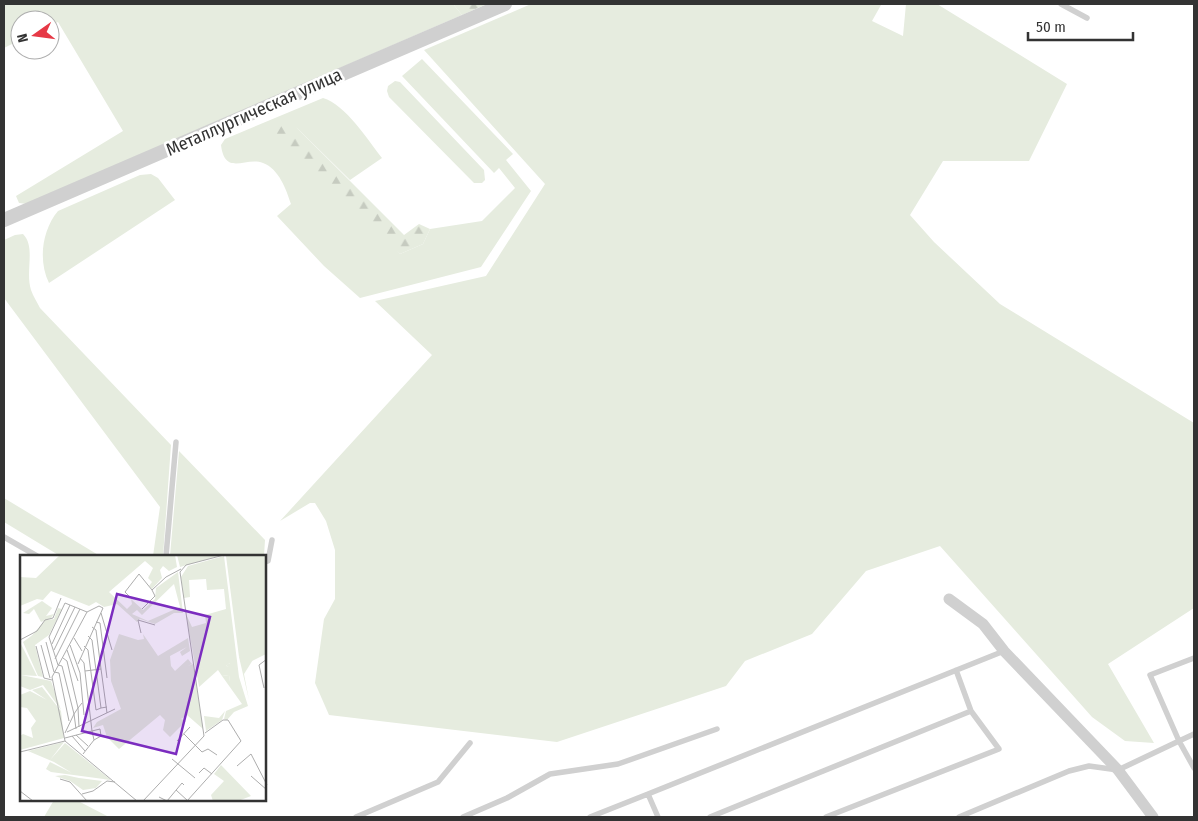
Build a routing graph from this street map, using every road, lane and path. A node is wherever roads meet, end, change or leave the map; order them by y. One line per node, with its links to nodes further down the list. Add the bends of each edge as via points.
1 (505, 4): 4 (street, Металлургическая улица)
2 (1061, 4): 3 (lane)
3 (1087, 18)
4 (4, 220)
5 (176, 442): 9 (lane)
6 (4, 537): 8 (lane)
7 (272, 540): 10 (lane)
8 (35, 555)
9 (166, 555)
10 (266, 562)
11 (949, 599): 12 (street, via 982,624)
12 (1004, 651): 14 (lane); 21 (street)
13 (1194, 658): 18 (lane, via 1150,675)
14 (956, 670): 15 (lane); 22 (lane)
15 (971, 711): 27 (lane); 28 (lane, via 999,749)
16 (717, 729): 24 (lane, via 618,764 550,774)
17 (1194, 734): 18 (lane)
18 (1179, 741): 20 (lane); 21 (lane)
19 (470, 743): 23 (lane, via 438,782)
20 (1194, 768)
21 (1118, 770): 29 (lane, via 1089,766 1069,771); 30 (street)
22 (648, 794): 25 (lane); 26 (lane)
23 (356, 817)
24 (463, 817)
25 (590, 817)
26 (658, 817)
27 (710, 817)
28 (826, 817)
29 (959, 817)
30 (1154, 817)

